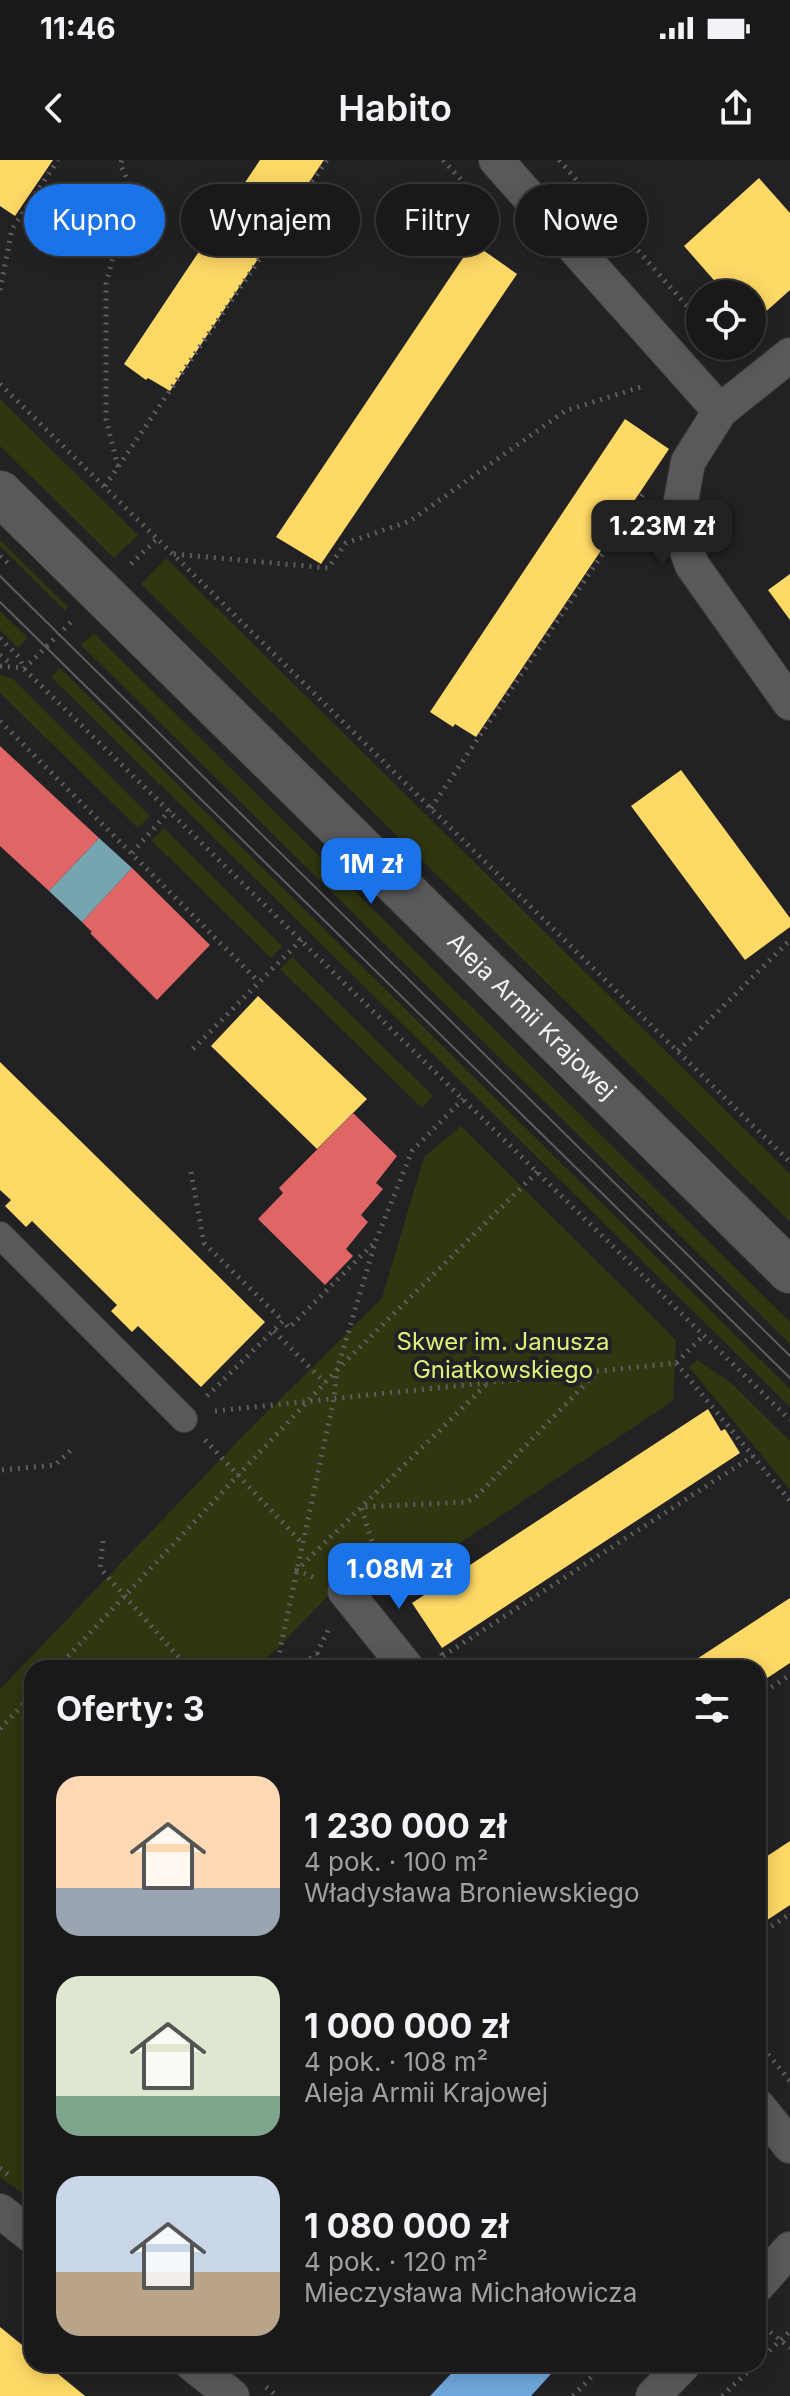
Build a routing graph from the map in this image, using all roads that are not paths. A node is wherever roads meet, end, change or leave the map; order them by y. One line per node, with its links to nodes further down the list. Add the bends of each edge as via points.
1 (496, 160): 3 (street)
2 (790, 355): 3 (street)
3 (720, 411): 5 (street, via 688,462 677,523 692,565)
4 (0, 493): 7 (main road, Aleja Armii Krajowej)
5 (790, 703)
6 (0, 1235): 8 (street)
7 (790, 1271)
8 (184, 1419)
9 (345, 1591): 10 (street)
10 (401, 1660)
11 (766, 2116): 12 (street)
12 (790, 2146)
13 (0, 2211): 14 (street)
14 (24, 2230)
15 (790, 2249): 16 (street)
16 (766, 2276)
17 (202, 2372): 19 (street)
18 (676, 2372): 20 (street)
19 (232, 2396)
20 (653, 2396)

